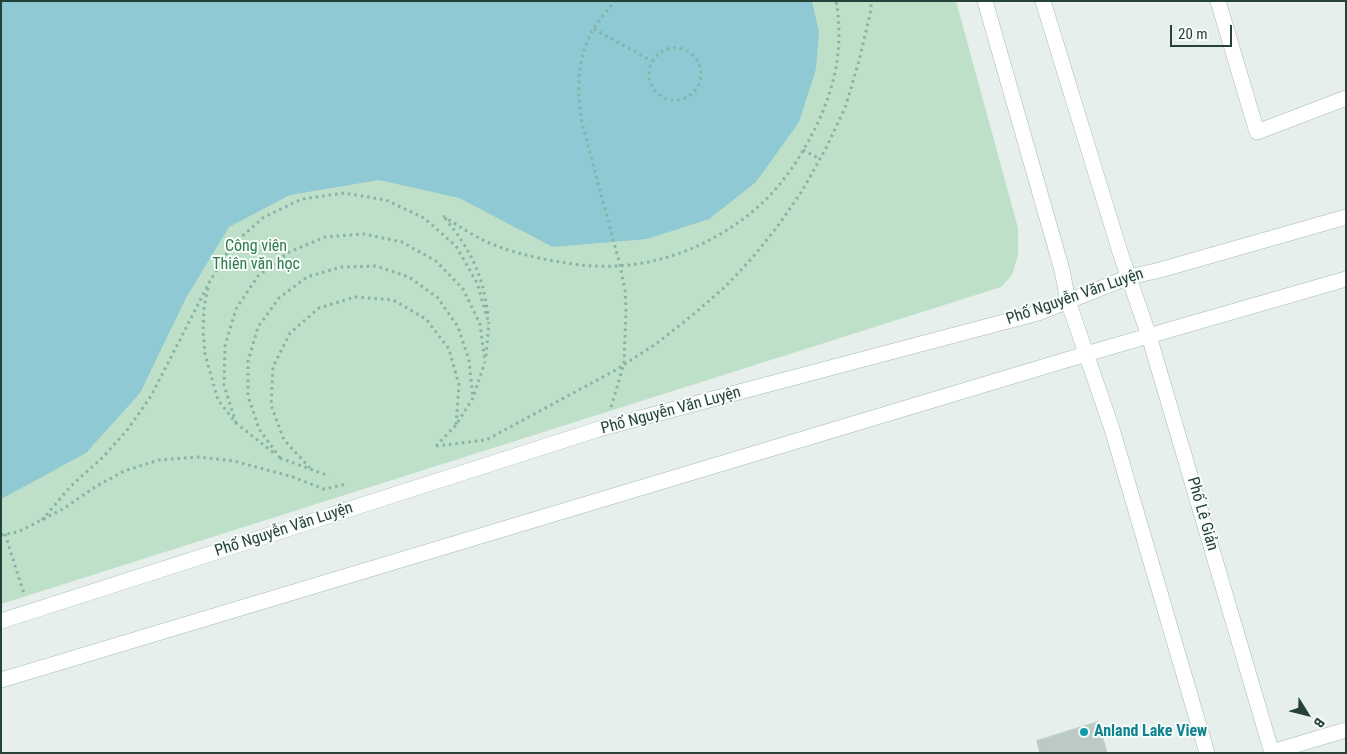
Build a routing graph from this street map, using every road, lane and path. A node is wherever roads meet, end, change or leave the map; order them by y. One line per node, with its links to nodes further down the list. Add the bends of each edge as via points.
1 (615, 1): 7 (path)
2 (836, 1): 10 (path, via 840,33 838,57 820,120)
3 (871, 1): 11 (path, via 859,61 845,108)
4 (985, 1): 17 (main road)
5 (1043, 1): 14 (main road, Phố Lê Giản)
6 (1218, 1): 9 (main road, via 1257,132)
7 (594, 29): 8 (path); 13 (path, via 581,66 579,106)
8 (652, 61): 8 (path, via 665,49 683,48 697,59 701,67 700,85 688,98 663,98 651,86 649,69)
9 (1346, 98)
10 (803, 150): 11 (path); 13 (path, via 784,179 759,206 723,232 696,247 662,259)
11 (820, 159): 22 (path, via 777,228 726,286 656,344)
12 (1346, 218): 14 (main road, Phố Nguyễn Văn Luyện)
13 (620, 265): 18 (path, via 596,266 537,258 485,241 443,216 462,239 476,266 486,294); 22 (path, via 626,311)
14 (1129, 277): 17 (main road, Phố Nguyễn Văn Luyện); 19 (main road, Phố Lê Giản)
15 (1346, 279): 19 (main road)
16 (210, 281): 18 (path, via 232,245 264,217 302,199 353,194 386,200 424,218 456,246 477,283); 24 (path, via 204,307 205,354 218,400); 31 (path, via 151,396 128,429)
17 (1068, 301): 20 (main road); 26 (main road, Phố Nguyễn Văn Luyện, via 1038,313)
18 (489, 324): 21 (path)
19 (1150, 336): 20 (main road); 38 (main road, Phố Lê Giản)
20 (1086, 354): 35 (main road); 37 (main road, via 1112,429)
21 (485, 362): 23 (path); 24 (path, via 480,324 463,289 436,261 402,242 364,234 325,238 289,252 258,276 236,309 224,346 224,385)
22 (624, 364): 25 (path, via 486,440 436,446); 26 (path)
23 (473, 398): 25 (path); 27 (path, via 469,360 458,327 438,298 409,277 376,266 341,266 307,278 279,298 258,327 250,352 248,396 259,430)
24 (236, 423): 27 (path)
25 (456, 425): 28 (path, via 459,385 449,349 426,318 393,300 355,297 319,308 290,333 273,367 271,405 284,440)
26 (600, 430): 33 (main road, Phố Nguyễn Văn Luyện)
27 (280, 458): 28 (path)
28 (310, 468): 29 (path)
29 (329, 476)
30 (346, 484): 31 (path, via 324,489 234,461 198,457 159,460 124,471)
31 (42, 520): 32 (path, via 18,532)
32 (3, 535): 33 (path)
33 (30, 612): 34 (main road, Phố Nguyễn Văn Luyện)
34 (1, 621)
35 (1, 680)
36 (1346, 730): 38 (main road)
37 (1207, 753)
38 (1272, 753)

